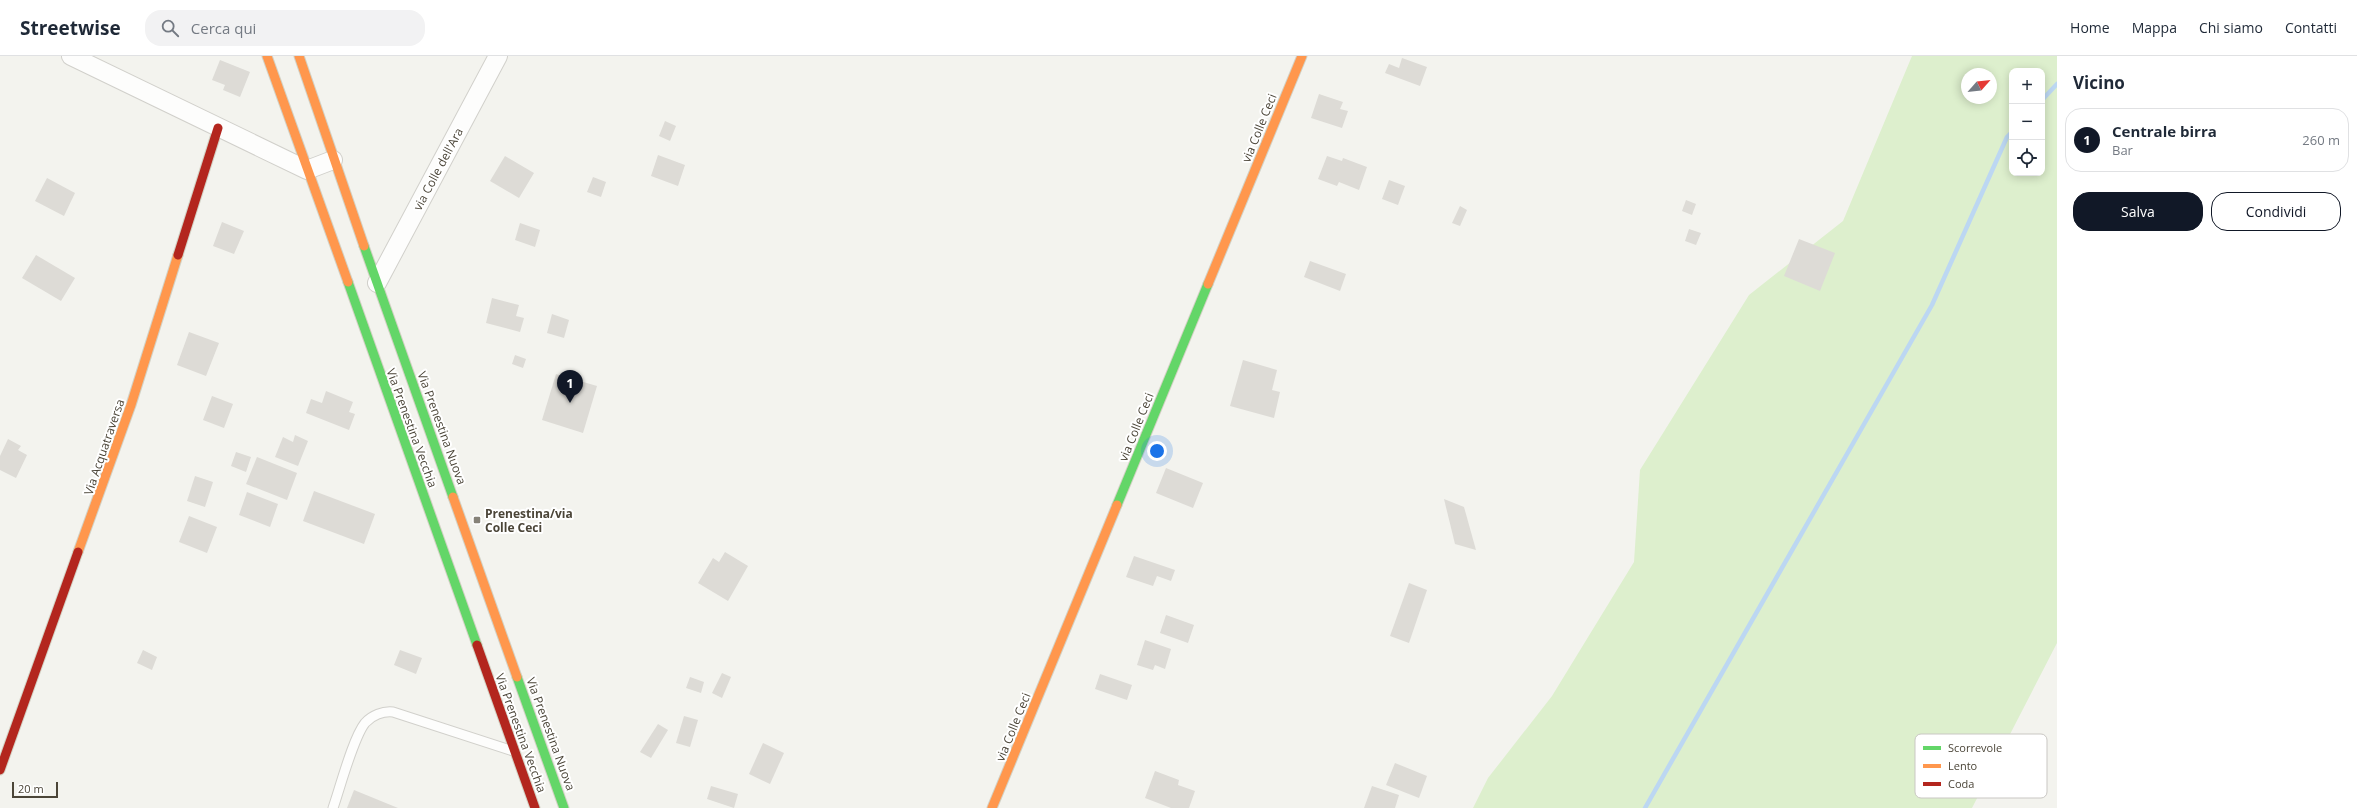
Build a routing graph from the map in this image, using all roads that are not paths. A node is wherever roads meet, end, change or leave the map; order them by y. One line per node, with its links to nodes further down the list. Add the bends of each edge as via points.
1 (71, 56): 6 (street)
2 (267, 56): 8 (street, Via Prenestina Vecchia)
3 (299, 56): 7 (street, Via Prenestina Nuova)
4 (498, 56): 9 (street, via Colle dell'Ara)
5 (1302, 56): 15 (street, via Colle Ceci)
6 (218, 128): 8 (street); 11 (street, Via Acquatraversa, via 131,405)
7 (333, 160): 8 (street); 9 (street, Via Prenestina Nuova)
8 (307, 170): 10 (street, Via Prenestina Vecchia)
9 (377, 283): 14 (street, Via Prenestina Nuova)
10 (515, 752): 12 (lane, via 393,712 384,712 368,721 359,733); 13 (street, Via Prenestina Vecchia)
11 (0, 770)
12 (333, 808)
13 (535, 808)
14 (564, 808)
15 (992, 808)

